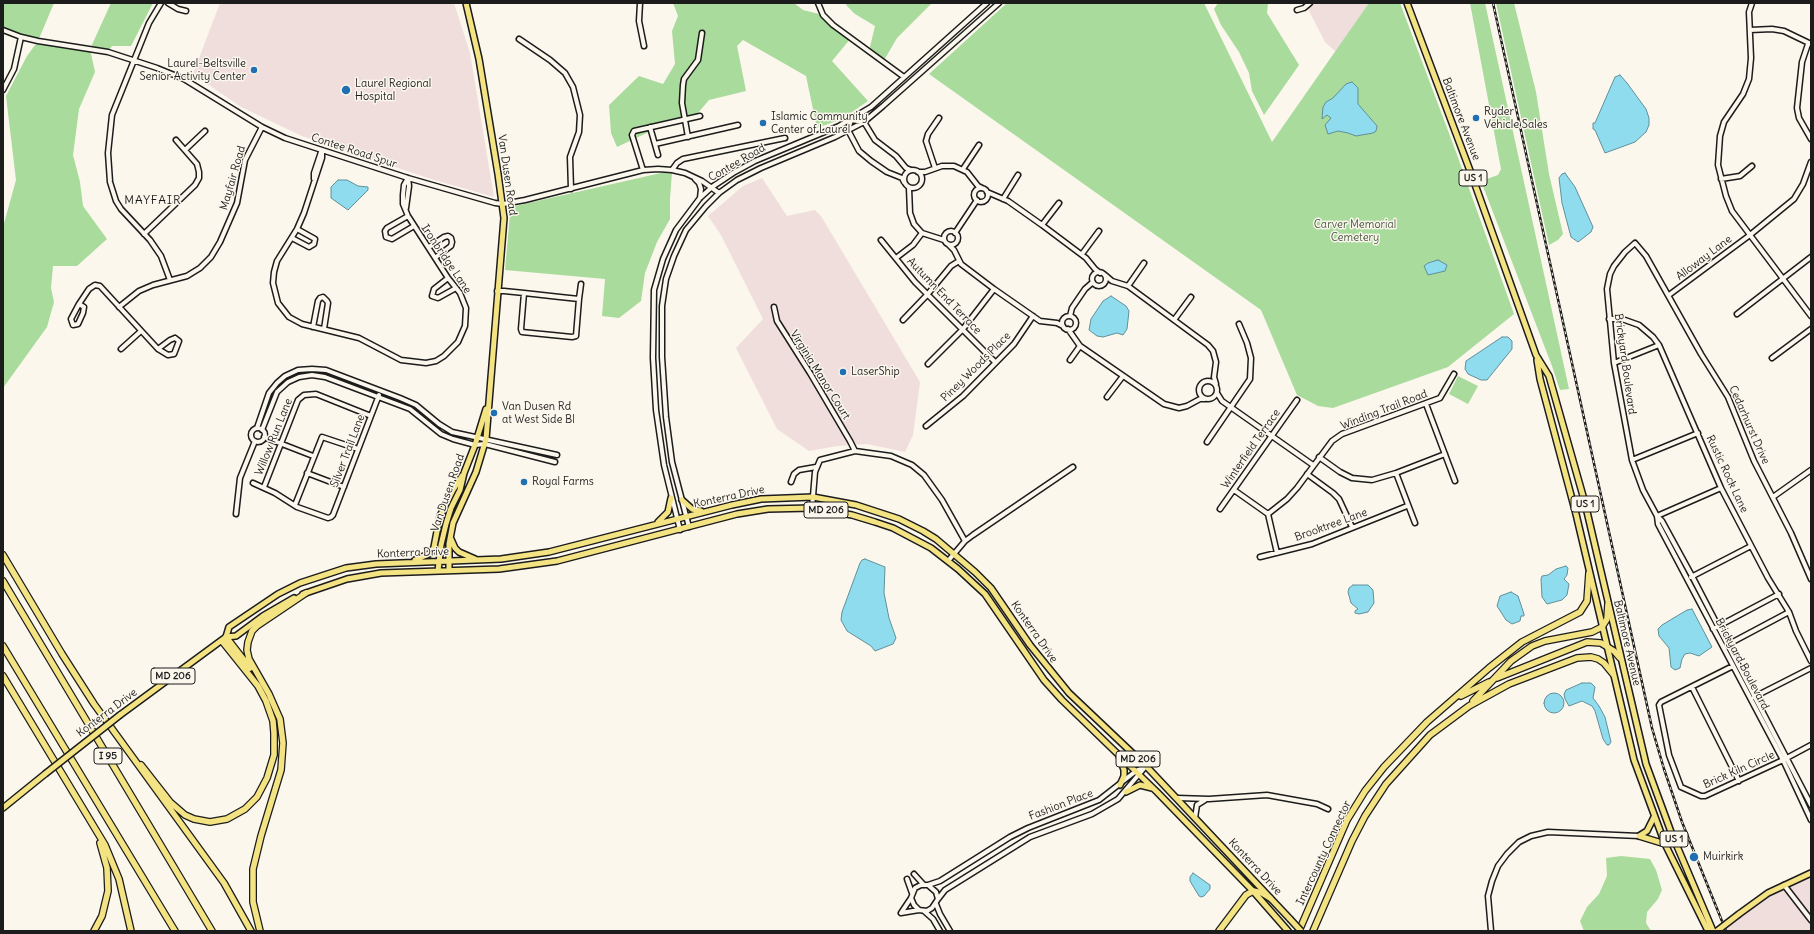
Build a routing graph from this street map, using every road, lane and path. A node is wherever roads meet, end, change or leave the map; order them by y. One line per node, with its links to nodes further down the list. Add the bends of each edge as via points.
1 (161, 3): 20 (street, via 149,23)
2 (168, 3): 12 (street)
3 (466, 3): 71 (main road, Van Dusen Road, via 479,58)
4 (640, 3): 19 (street, via 639,21)
5 (818, 3): 21 (street, via 823,15 833,25)
6 (986, 3): 21 (street, Contee Road)
7 (999, 3): 27 (street, Contee Road)
8 (1310, 3): 11 (street)
9 (1407, 3): 143 (main road, Baltimore Avenue / US 1)
10 (1752, 3): 14 (street, via 1749,12)
11 (1297, 10)
12 (186, 11)
13 (3, 30): 16 (street, Contee Road Spur)
14 (1750, 30): 18 (street, via 1772,28); 55 (street, via 1749,79 1743,94 1724,122 1720,136 1718,165)
15 (702, 33): 25 (street, via 698,60 684,79 682,103)
16 (22, 37): 20 (street, Contee Road Spur, via 108,52); 22 (street, via 14,69)
17 (518, 39): 59 (street, via 532,46 563,71 574,87 580,116 579,132 570,157)
18 (1810, 44): 35 (street, via 1802,62 1798,108 1799,118)
19 (644, 46)
20 (134, 61): 29 (street, Contee Road Spur, via 184,79); 79 (street, via 112,115 108,153 110,182 116,201)
21 (904, 77): 26 (street, Contee Road, via 871,107)
22 (3, 90)
23 (700, 116): 25 (street)
24 (939, 118): 44 (street, via 926,140)
25 (685, 119): 30 (street); 33 (street)
26 (851, 120): 27 (street); 31 (street); 58 (street, Contee Road, via 755,161)
27 (864, 122): 31 (street, Contee Road); 48 (street, via 875,140 896,156 906,168)
28 (738, 125): 33 (street)
29 (262, 127): 40 (street, Contee Road Spur, via 285,138); 103 (street, Mayfair Road, via 245,160 237,203 211,258 187,276)
30 (650, 127): 37 (street); 46 (street, via 634,131 632,135)
31 (848, 130): 56 (street, via 854,144 866,157 887,172 902,178); 64 (street, Contee Road, via 761,168)
32 (205, 131): 39 (street)
33 (688, 137): 37 (street)
34 (785, 138): 47 (street, Contee Road, via 683,159)
35 (1811, 139)
36 (176, 140): 39 (street)
37 (655, 144): 41 (street)
38 (980, 145): 45 (street)
39 (185, 150): 79 (street, via 198,168 198,181)
40 (322, 150): 53 (street, Contee Road Spur); 75 (street, Ironbridge Lane, via 322,158)
41 (658, 155)
42 (1811, 162): 81 (street, Alloway Lane, via 1794,199)
43 (1752, 166): 55 (street, via 1740,176)
44 (936, 168): 45 (street, via 949,165); 49 (street)
45 (963, 169): 57 (street)
46 (643, 170): 47 (street, Contee Road Spur); 59 (street, Contee Road Spur)
47 (672, 170): 52 (street, Contee Road Spur)
48 (912, 170): 50 (street); 56 (street, via 904,176)
49 (930, 171): 50 (street); 54 (street)
50 (918, 172): 54 (street)
51 (1018, 175): 68 (street)
52 (693, 176): 58 (street, Contee Road Spur); 66 (street, via 699,183)
53 (408, 178): 71 (street, Contee Road Spur); 72 (street, Ironbridge Lane, via 403,195 403,204)
54 (922, 179): 60 (street, via 918,186)
55 (1721, 179): 81 (street, via 1732,211)
56 (904, 182): 60 (street)
57 (976, 183): 61 (street); 62 (street)
58 (712, 187): 64 (street, Contee Road Spur); 66 (street, Contee Road)
59 (571, 188): 71 (street, Contee Road Spur)
60 (911, 188): 77 (street, via 910,218)
61 (982, 188): 62 (street); 63 (street)
62 (976, 191): 69 (street)
63 (988, 192): 65 (street); 67 (street)
64 (718, 193): 208 (street, Contee Road, via 695,218 680,242 666,279 662,306 662,377 666,417 672,462)
65 (995, 197): 67 (street); 68 (street)
66 (700, 198): 207 (street, Contee Road, via 686,214 668,245 657,276 653,304 656,410)
67 (986, 199): 69 (street, via 983,202)
68 (1003, 199): 73 (street)
69 (977, 200): 78 (street)
70 (1059, 203): 73 (street)
71 (503, 204): 111 (main road, Van Dusen Road)
72 (408, 216): 74 (street, Ironbridge Lane); 74 (street, via 388,228 385,231 386,237 392,238)
73 (1042, 225): 91 (street)
74 (414, 226): 89 (street, Ironbridge Lane)
75 (297, 229): 82 (street, Ironbridge Lane); 82 (street, via 315,239 314,244 306,246)
76 (1098, 231): 91 (street)
77 (922, 232): 83 (street); 94 (street, via 913,245)
78 (955, 233): 80 (street, via 951,231); 87 (street, via 958,238)
79 (144, 234): 103 (street, via 161,256)
80 (945, 234): 83 (street); 85 (street)
81 (1750, 235): 102 (street); 114 (street, Alloway Lane)
82 (292, 238): 131 (street, Ironbridge Lane, via 277,262 273,283 275,293 289,316)
83 (938, 238): 85 (street)
84 (881, 240): 94 (street, Autumn End Terrace)
85 (944, 240): 88 (street)
86 (1635, 243): 114 (street, Cedarhurst Drive, via 1646,256); 124 (street, Brickyard Boulevard, via 1610,274 1607,289)
87 (955, 244): 88 (street); 90 (street)
88 (949, 245): 90 (street)
89 (429, 247): 92 (street, Ironbridge Lane); 92 (street, via 444,236 451,238 451,246)
90 (954, 250): 95 (street)
91 (1082, 254): 97 (street)
92 (436, 257): 101 (street, Ironbridge Lane)
93 (1811, 257): 102 (street)
94 (896, 258): 113 (street, Autumn End Terrace)
95 (959, 261): 110 (street); 113 (street, via 951,266)
96 (1144, 263): 108 (street)
97 (1095, 270): 98 (street); 99 (street)
98 (1100, 273): 99 (street); 100 (street)
99 (1094, 276): 105 (street)
100 (1105, 276): 104 (street); 107 (street)
101 (448, 278): 109 (street, Ironbridge Lane); 109 (street, via 434,289 432,296 438,298)
102 (1784, 279): 120 (street); 123 (street)
103 (170, 280): 118 (street, Mayfair Road, via 148,286)
104 (1112, 281): 107 (street); 108 (street)
105 (1093, 282): 107 (street, via 1098,286); 122 (street, via 1072,308)
106 (581, 284): 116 (street)
107 (1104, 284)
108 (1128, 286): 126 (street)
109 (456, 288): 133 (street, Ironbridge Lane, via 466,308 465,326 452,351 436,361 418,364 402,360 359,338)
110 (994, 289): 121 (street); 134 (street)
111 (497, 291): 112 (street); 161 (main road, Van Dusen Road)
112 (524, 293): 116 (street); 116 (street, via 521,329 525,333 574,337 577,334)
113 (927, 295): 125 (street); 134 (street, Autumn End Terrace)
114 (1669, 295): 206 (street, Cedarhurst Drive, via 1728,397 1754,461)
115 (1191, 297): 126 (street)
116 (580, 299)
117 (79, 304): 117 (street, via 84,307 83,313 78,324 73,325 71,319); 118 (street, via 84,294 95,285 100,286)
118 (119, 307): 137 (street)
119 (774, 307): 182 (street, Virginia Manor Court, via 777,321)
120 (1737, 314)
121 (1033, 316): 128 (street); 146 (street, Piney Woods Place, via 1014,344)
122 (1070, 316): 127 (street); 132 (street, via 1075,321)
123 (1811, 316)
124 (1609, 319): 139 (street, Rustic Rock Lane, via 1622,319 1639,325 1653,336); 147 (street, Brickyard Boulevard)
125 (903, 320)
126 (1174, 320): 151 (street, via 1211,348 1216,362)
127 (1063, 321): 128 (street); 130 (street)
128 (1057, 323): 130 (street)
129 (1239, 324): 166 (street, via 1249,351 1251,371 1248,384)
130 (1063, 326): 135 (street)
131 (312, 327): 133 (street, Ironbridge Lane); 133 (street, via 318,301 323,298 328,301)
132 (1074, 327): 135 (street); 138 (street)
133 (324, 329)
134 (963, 329): 146 (street, Autumn End Terrace); 148 (street)
135 (1068, 329): 138 (street)
136 (1811, 329): 144 (street)
137 (140, 331): 141 (street); 142 (street)
138 (1074, 335): 140 (street)
139 (1659, 345): 147 (street); 171 (street, Rustic Rock Lane)
140 (1080, 346): 145 (street); 150 (street)
141 (121, 349)
142 (158, 349): 142 (street, via 168,355 174,354 179,341 172,339)
143 (1536, 355): 238 (main road, Baltimore Avenue / US 1); 245 (main road, Baltimore Avenue / US 1, via 1548,376 1572,455)
144 (1772, 358)
145 (1070, 360)
146 (995, 362): 168 (street, Piney Woods Place, via 963,396)
147 (1614, 363): 188 (street, Brickyard Boulevard)
148 (928, 364)
149 (1454, 374): 165 (street, Winding Trail Road, via 1440,398)
150 (1123, 376): 158 (street); 162 (street, via 1169,407 1184,407)
151 (1214, 377): 152 (street); 153 (street)
152 (1209, 381): 153 (street); 156 (street, via 1200,386)
153 (1216, 384): 155 (street)
154 (381, 391): 157 (street, Silver Trail Lane); 169 (street, via 326,370 298,370 277,383 269,393); 174 (street, via 416,405 452,432)
155 (1217, 393): 159 (street); 163 (street)
156 (1199, 394): 160 (street); 162 (street)
157 (378, 397): 167 (street, Silver Trail Lane); 170 (street, via 325,377 312,374 299,377 288,382 277,392); 179 (street, via 410,409 448,437)
158 (1107, 397)
159 (1213, 398): 160 (street); 163 (street)
160 (1204, 399): 162 (street)
161 (489, 400): 174 (main road, Van Dusen Road); 176 (main road, Van Dusen Road)
162 (1198, 400)
163 (1222, 400): 166 (street)
164 (1297, 400): 172 (street, Winterfield Terrace)
165 (1426, 404): 183 (street); 186 (street, Winding Trail Road, via 1342,434 1332,441)
166 (1232, 407): 172 (street); 177 (street)
167 (371, 416): 178 (street, Willow Run Lane, via 316,394 304,395 298,400); 180 (street, Silver Trail Lane)
168 (926, 426)
169 (257, 428): 170 (street); 175 (street, via 251,434)
170 (262, 430): 173 (street)
171 (1698, 433): 188 (street); 203 (street, Rustic Rock Lane)
172 (1272, 436): 190 (street); 204 (street, Winterfield Terrace)
173 (264, 437): 175 (street, via 260,441); 178 (street)
174 (477, 438): 176 (street); 179 (main road, Van Dusen Road)
175 (255, 441): 214 (street, via 240,478)
176 (485, 441): 179 (street); 181 (street); 187 (street); 224 (main road, Van Dusen Road, via 476,472 456,514)
177 (1207, 442)
178 (281, 444): 185 (street); 201 (street, Willow Run Lane)
179 (475, 445): 195 (main road, Van Dusen Road)
180 (358, 449): 185 (street, via 322,437); 202 (street, Silver Trail Lane)
181 (536, 450): 184 (street); 187 (street)
182 (855, 451): 191 (street, via 820,460); 225 (street, via 896,457 918,469 936,490)
183 (1445, 454): 196 (street); 198 (street)
184 (557, 455)
185 (313, 456): 194 (street)
186 (1319, 457): 190 (street, Winding Trail Road); 196 (street, via 1340,472 1361,480 1372,480)
187 (534, 458): 189 (street)
188 (1632, 460): 217 (street, Brickyard Boulevard)
189 (555, 462)
190 (1313, 465): 197 (street, Winding Trail Road)
191 (816, 467): 199 (street, via 799,470); 205 (street)
192 (1073, 468): 225 (street)
193 (1811, 470): 206 (street)
194 (307, 473): 202 (street); 209 (street)
195 (464, 473): 232 (main road, Van Dusen Road, via 446,524); 235 (main road, via 440,516 432,552)
196 (1396, 473): 210 (street)
197 (1307, 474): 215 (street, Winding Trail Road, via 1287,499); 222 (street, via 1333,493)
198 (1455, 481)
199 (791, 482)
200 (253, 483): 201 (street)
201 (264, 487): 209 (street)
202 (344, 487): 209 (street, Silver Trail Lane, via 331,517)
203 (1721, 488): 217 (street); 226 (street, Rustic Rock Lane)
204 (1234, 490): 212 (street, Winterfield Terrace); 215 (street)
205 (813, 497): 211 (street); 213 (main road, Konterra Drive / MD 206, via 761,499); 228 (main road, Konterra Drive / MD 206, via 856,504 892,516 929,535)
206 (1773, 497): 241 (street, Cedarhurst Drive)
207 (671, 498): 218 (street, Contee Road); 220 (main road, via 668,512)
208 (682, 500): 213 (main road, via 692,509); 216 (street, Contee Road)
209 (295, 505)
210 (1408, 506): 219 (street); 222 (street, Brooktree Lane)
211 (812, 508): 221 (main road, Konterra Drive / MD 206, via 768,509); 234 (main road, Konterra Drive / MD 206, via 852,515 893,528 931,548)
212 (1220, 509)
213 (704, 512): 216 (main road, Konterra Drive / MD 206)
214 (236, 514)
215 (1268, 514): 227 (street)
216 (686, 516): 218 (main road, Konterra Drive / MD 206); 221 (street, Contee Road)
217 (1656, 516): 239 (street, Brickyard Boulevard, via 1662,521); 240 (street, Brickyard Boulevard)
218 (676, 519): 220 (main road, Konterra Drive / MD 206); 223 (street, Contee Road)
219 (1415, 522)
220 (655, 525): 231 (main road, Konterra Drive / MD 206, via 549,552)
221 (689, 527): 223 (main road, Konterra Drive / MD 206)
222 (1352, 527): 227 (street, Brooktree Lane, via 1312,544)
223 (680, 530): 236 (main road, Konterra Drive / MD 206, via 558,561 522,567)
224 (451, 532): 231 (main road, via 451,540 459,552); 233 (main road, Van Dusen Road)
225 (964, 541): 228 (street)
226 (1751, 546): 239 (street); 244 (street, Rustic Rock Lane)
227 (1276, 553): 230 (street, Brooktree Lane)
228 (955, 554): 234 (street); 272 (main road, Konterra Drive / MD 206, via 991,588 1030,645 1069,693)
229 (3, 556): 267 (highway)
230 (1260, 557)
231 (479, 560): 233 (main road, Konterra Drive / MD 206)
232 (439, 561): 233 (main road, Konterra Drive / MD 206); 235 (main road, Konterra Drive / MD 206); 237 (main road, Van Dusen Road)
233 (449, 561): 236 (main road, Van Dusen Road)
234 (948, 561): 270 (main road, Konterra Drive / MD 206, via 985,594 1044,680)
235 (409, 562): 250 (main road, Konterra Drive / MD 206, via 346,568 300,583 252,610 229,627)
236 (449, 570): 237 (main road, Konterra Drive / MD 206)
237 (438, 571): 243 (main road, Konterra Drive / MD 206, via 363,576)
238 (1589, 573): 248 (main road, Baltimore Avenue / US 1); 265 (highway, via 1587,601 1580,612 1522,642)
239 (1692, 576): 240 (street); 247 (street, Brickyard Boulevard)
240 (1686, 579): 249 (street, Brickyard Boulevard)
241 (1811, 579)
242 (3, 581): 304 (highway, I 95)
243 (306, 593): 250 (main road, Konterra Drive / MD 206, via 280,606 236,636); 262 (highway, via 257,626 249,636 249,659)
244 (1779, 594): 246 (street, Rustic Rock Lane); 247 (street)
245 (1608, 604): 248 (highway, via 1607,619); 255 (main road, Baltimore Avenue / US 1)
246 (1789, 612): 251 (street); 256 (street, Rustic Rock Lane)
247 (1718, 626): 249 (street); 251 (street, Brickyard Boulevard)
248 (1602, 627): 254 (main road, Baltimore Avenue / US 1); 261 (highway, via 1592,632 1532,646 1511,661)
249 (1713, 629): 252 (street, Brickyard Boulevard)
250 (224, 639): 262 (highway); 267 (highway, via 262,693 270,710 274,733 274,755 267,778 251,805 234,817 202,821 177,809); 281 (main road, Konterra Drive / MD 206, bridge, via 120,715)
251 (1728, 644): 252 (street); 264 (street, Brickyard Boulevard)
252 (1722, 646): 257 (street, Brickyard Boulevard)
253 (4, 647): 303 (highway)
254 (1607, 647): 255 (highway); 259 (main road, Baltimore Avenue / US 1); 261 (highway, via 1595,642 1583,643)
255 (1620, 658): 314 (main road, Baltimore Avenue / US 1, via 1646,764 1671,832)
256 (1811, 660)
257 (1733, 666): 263 (street, Brick Kiln Circle); 266 (street, Brickyard Boulevard)
258 (1811, 668): 264 (street)
259 (1613, 674): 268 (highway, via 1598,659 1577,658 1509,684); 283 (main road, Baltimore Avenue / US 1, via 1630,746)
260 (3, 675): 286 (highway)
261 (1494, 679): 265 (highway); 268 (highway)
262 (261, 680): 306 (highway, via 280,719 283,750 281,770 254,869 253,902)
263 (1692, 687): 274 (street); 274 (street, Brick Kiln Circle, via 1659,705 1669,755 1679,784 1684,789 1703,796)
264 (1755, 696): 266 (street); 271 (street, Brickyard Boulevard)
265 (1454, 700): 310 (highway, Intercounty Connector, via 1427,722 1365,791 1348,820)
266 (1751, 700): 271 (street, Brickyard Boulevard)
267 (94, 704): 305 (highway, via 224,883)
268 (1469, 706): 311 (highway, Intercounty Connector, via 1430,735 1386,784 1352,841)
269 (1811, 745): 271 (street, Brick Kiln Circle)
270 (1118, 754): 273 (main road, Konterra Drive / MD 206); 275 (main road, via 1124,770)
271 (1785, 759): 274 (street, Brick Kiln Circle); 280 (street, Brickyard Boulevard); 285 (street, Brickyard Boulevard)
272 (1146, 766): 273 (street, Fashion Place); 278 (main road, Konterra Drive / MD 206)
273 (1138, 772): 275 (street, Fashion Place); 276 (street, Fashion Place); 277 (main road, Konterra Drive / MD 206)
274 (1739, 780)
275 (1120, 785): 292 (street, Fashion Place, via 1099,800 1010,837 940,881)
276 (1126, 792): 277 (main road, via 1140,785 1148,786); 297 (street, Fashion Place, via 1092,814 1030,837 945,890)
277 (1157, 792): 294 (main road, Konterra Drive / MD 206)
278 (1177, 798): 279 (street); 284 (main road, Konterra Drive / MD 206)
279 (1209, 799): 282 (street, via 1267,795 1317,804); 284 (street, via 1197,805)
280 (1811, 805)
281 (3, 808)
282 (1328, 809)
283 (1654, 817): 287 (main road, via 1647,831); 288 (main road, Baltimore Avenue / US 1)
284 (1195, 818): 296 (main road, Konterra Drive / MD 206)
285 (1811, 820)
286 (95, 828): 301 (highway, via 106,859 108,884 105,908); 302 (highway, via 113,863)
287 (1639, 836): 288 (main road); 312 (street, via 1548,832 1519,842 1498,866 1492,880 1488,896)
288 (1664, 844): 313 (main road, Baltimore Avenue / US 1)
289 (1811, 873): 293 (main road)
290 (914, 874): 292 (street)
291 (907, 879): 295 (street)
292 (926, 885): 295 (street, via 918,886); 297 (street, via 936,892)
293 (1784, 885): 299 (street); 315 (main road, bridge, via 1768,893)
294 (1253, 891): 296 (highway); 300 (main road, Konterra Drive / MD 206); 309 (highway, via 1246,895)
295 (912, 896): 298 (street, via 914,905); 298 (street, via 901,913)
296 (1270, 898): 310 (main road, Konterra Drive / MD 206, bridge)
297 (937, 901): 298 (street, via 930,910); 308 (street, via 940,914)
298 (921, 910): 307 (street, via 933,919)
299 (1811, 920)
300 (1286, 929)
301 (94, 931)
302 (131, 931)
303 (175, 931)
304 (212, 931)
305 (251, 931)
306 (260, 931)
307 (940, 931)
308 (950, 931)
309 (1219, 931)
310 (1300, 931)
311 (1313, 931)
312 (1491, 931)
313 (1708, 931)
314 (1713, 931)
315 (1717, 931)

